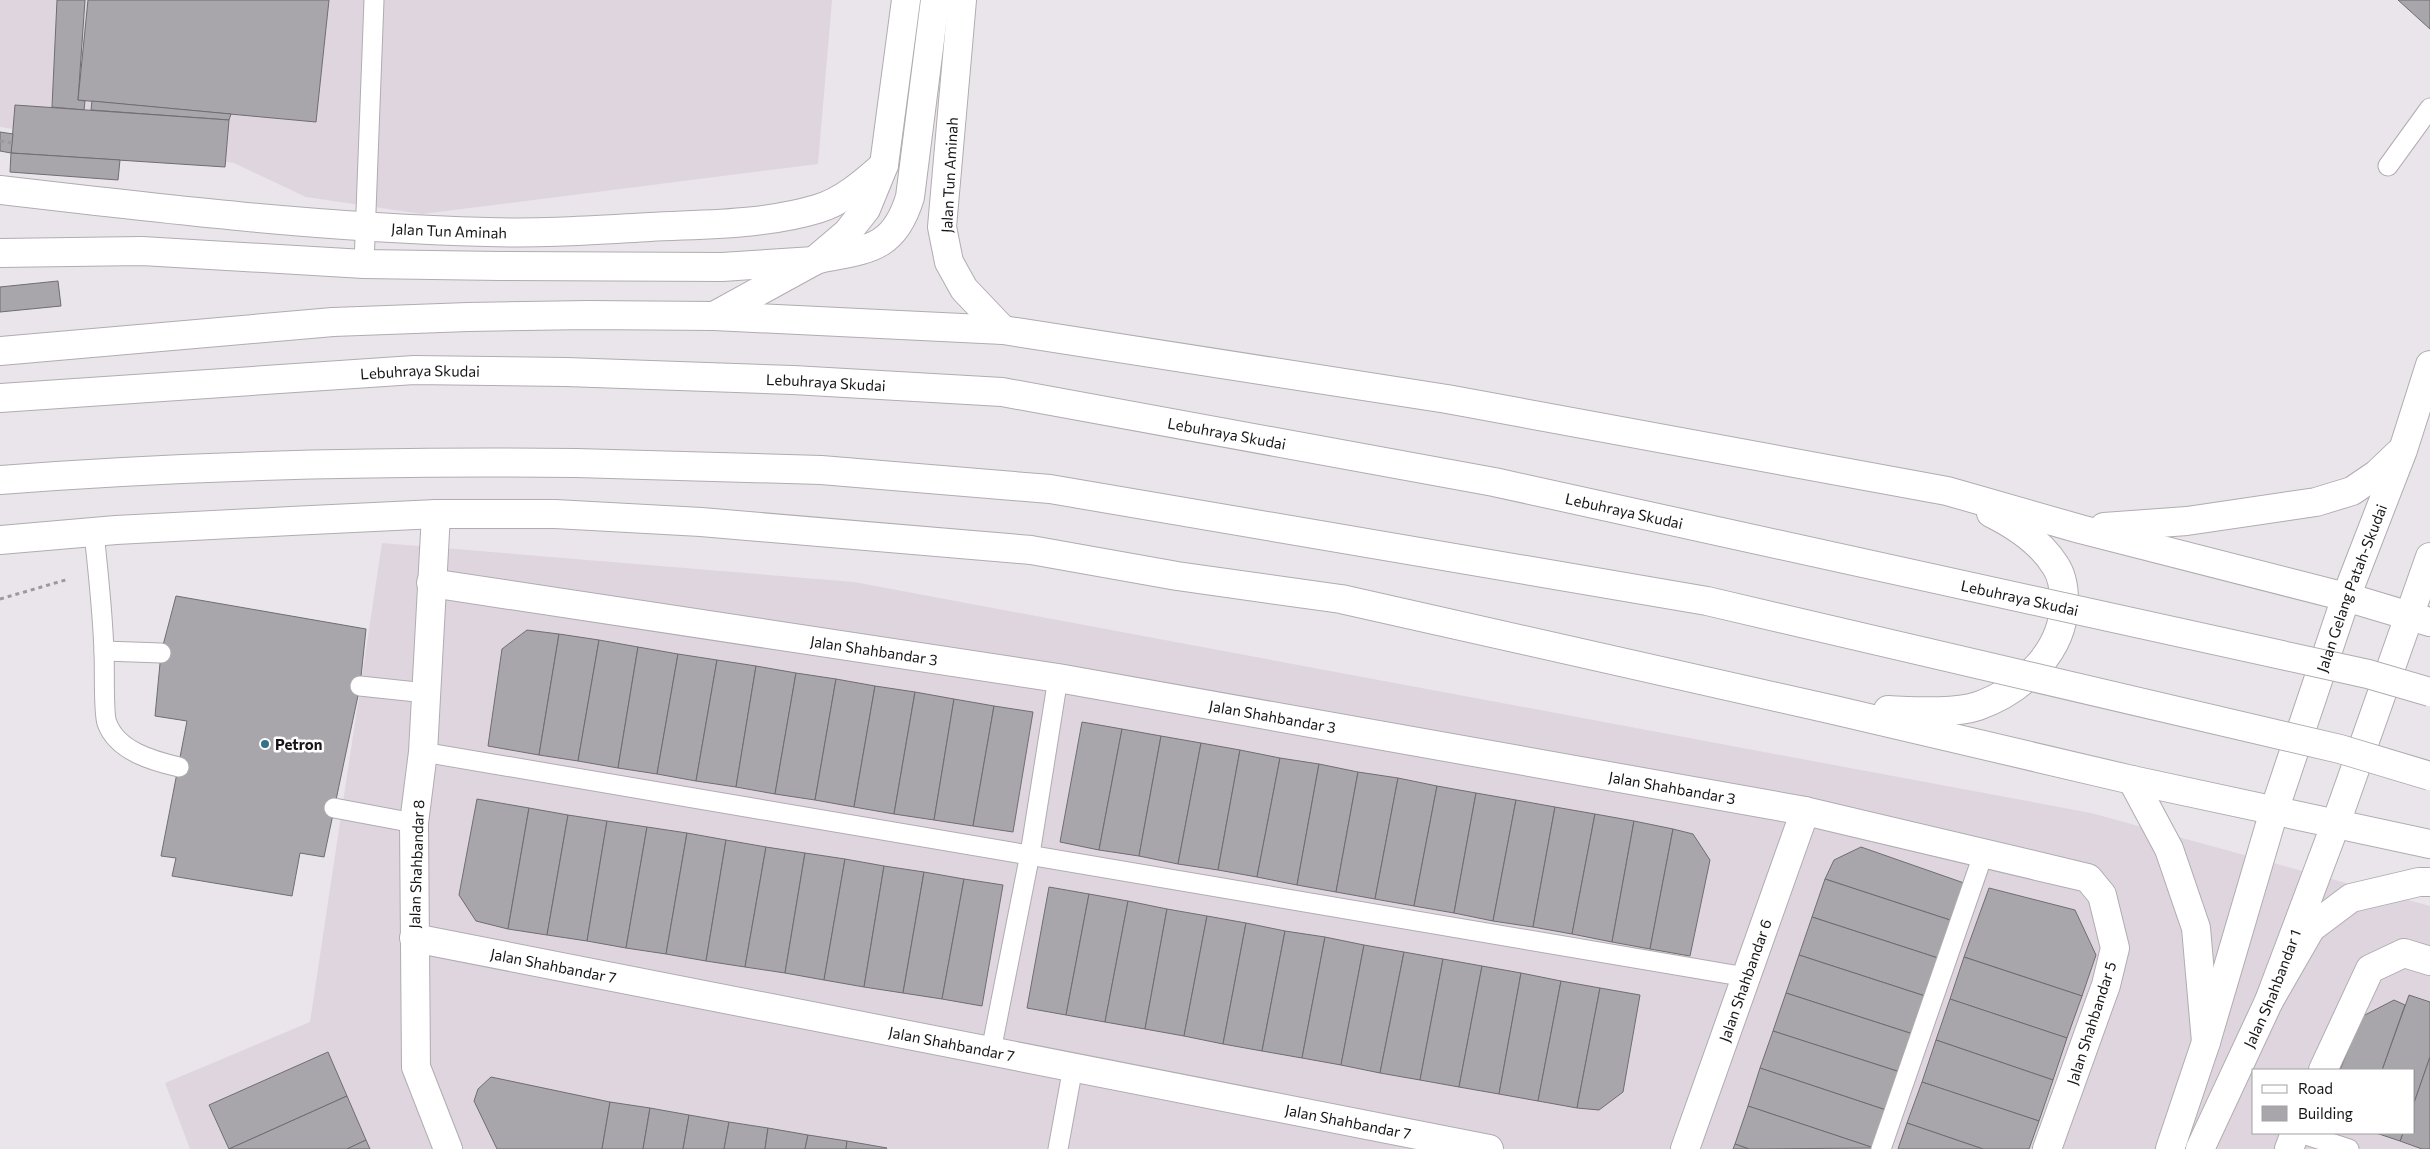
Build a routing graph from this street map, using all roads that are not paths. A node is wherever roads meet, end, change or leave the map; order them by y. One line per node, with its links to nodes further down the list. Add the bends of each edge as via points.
1 (374, 0): 9 (lane)
2 (906, 0): 6 (main road)
3 (935, 0): 11 (main road, via 910,197 904,218 892,235 878,244 861,251)
4 (962, 0): 14 (main road, Jalan Tun Aminah, via 942,226 949,262 964,289)
5 (2430, 108): 7 (lane)
6 (884, 165): 9 (main road, Jalan Tun Aminah, via 865,182 819,209 736,223 552,232); 11 (main road, via 866,209 847,233)
7 (2388, 166)
8 (0, 190): 9 (main road, Jalan Tun Aminah)
9 (366, 227): 12 (lane)
10 (0, 253): 12 (main road, via 142,251)
11 (814, 260): 12 (main road, via 722,267); 13 (main road)
12 (364, 264)
13 (714, 316): 14 (main road); 15 (main road, via 588,315 333,322)
14 (1003, 330): 20 (main road, via 1447,399)
15 (0, 351)
16 (2430, 365): 18 (main road, Jalan Gelang Patah-Skudai)
17 (0, 398): 33 (main road, Lebuhraya Skudai, bridge, via 414,370 793,380 1002,392 1494,482 2368,674)
18 (2403, 450): 22 (main road, via 2352,491 2316,502 2187,521); 27 (main road, Jalan Gelang Patah-Skudai)
19 (0, 480): 38 (main road, bridge, via 240,465 576,463 821,470 1070,492 1707,601 2340,750)
20 (1947, 491): 22 (main road); 35 (main road, via 2016,526 2056,566 2064,588 2064,618 2054,646 2034,670 2008,691 1978,706 1933,711)
21 (436, 514): 23 (main road); 26 (main road, Jalan Shahbandar 8); 35 (main road, via 555,514 701,522 1030,550 1177,576 1341,599)
22 (2080, 529): 27 (main road)
23 (94, 532): 24 (main road); 29 (lane)
24 (0, 540)
25 (2430, 557): 28 (main road)
26 (431, 582): 31 (main road, Jalan Shahbandar 3); 34 (main road, Jalan Shahbandar 8)
27 (2346, 597): 28 (main road); 42 (main road, Jalan Gelang Patah-Skudai)
28 (2420, 619): 44 (main road)
29 (104, 651): 30 (lane); 37 (lane, via 106,722 118,740 134,751 150,760)
30 (161, 653)
31 (1058, 678): 41 (main road, Jalan Shahbandar 3); 47 (lane)
32 (360, 686): 34 (lane)
33 (2430, 692)
34 (426, 693): 36 (main road, Jalan Shahbandar 8)
35 (1834, 710): 39 (main road)
36 (423, 752): 43 (main road, Jalan Shahbandar 8); 47 (lane)
37 (179, 768)
38 (2430, 776)
39 (2132, 780): 42 (main road); 54 (main road, via 2169,849 2196,928)
40 (334, 808): 43 (lane)
41 (1805, 811): 46 (main road, Jalan Shahbandar 3); 52 (main road, Jalan Shahbandar 6)
42 (2274, 811): 44 (main road); 54 (main road)
43 (414, 823): 50 (main road, Jalan Shahbandar 8)
44 (2336, 823): 45 (main road); 53 (main road, Jalan Shahbandar 1)
45 (2430, 844)
46 (1984, 852): 49 (main road, Jalan Shahbandar 3, via 2088,878); 64 (lane)
47 (1030, 854): 52 (lane); 55 (lane)
48 (2430, 882): 53 (main road, via 2351,898 2312,928)
49 (2102, 895): 65 (main road, Jalan Shahbandar 5, via 2115,948 2106,985)
50 (414, 938): 55 (main road, Jalan Shahbandar 7); 60 (main road, Jalan Shahbandar 8, via 416,1067)
51 (2430, 961): 57 (main road, via 2404,952 2370,969)
52 (1746, 977): 63 (main road, Jalan Shahbandar 6)
53 (2269, 1001): 67 (main road, Jalan Shahbandar 1)
54 (2206, 1042): 66 (main road)
55 (991, 1051): 56 (main road, Jalan Shahbandar 7)
56 (1073, 1067): 61 (lane); 62 (main road, Jalan Shahbandar 7)
57 (2323, 1069)
58 (2295, 1134): 68 (main road)
59 (2303, 1134): 69 (lane)
60 (448, 1149)
61 (1058, 1149)
62 (1489, 1149)
63 (1685, 1149)
64 (1881, 1149)
65 (2047, 1149)
66 (2170, 1149)
67 (2200, 1149)
68 (2289, 1149)
69 (2350, 1149)

